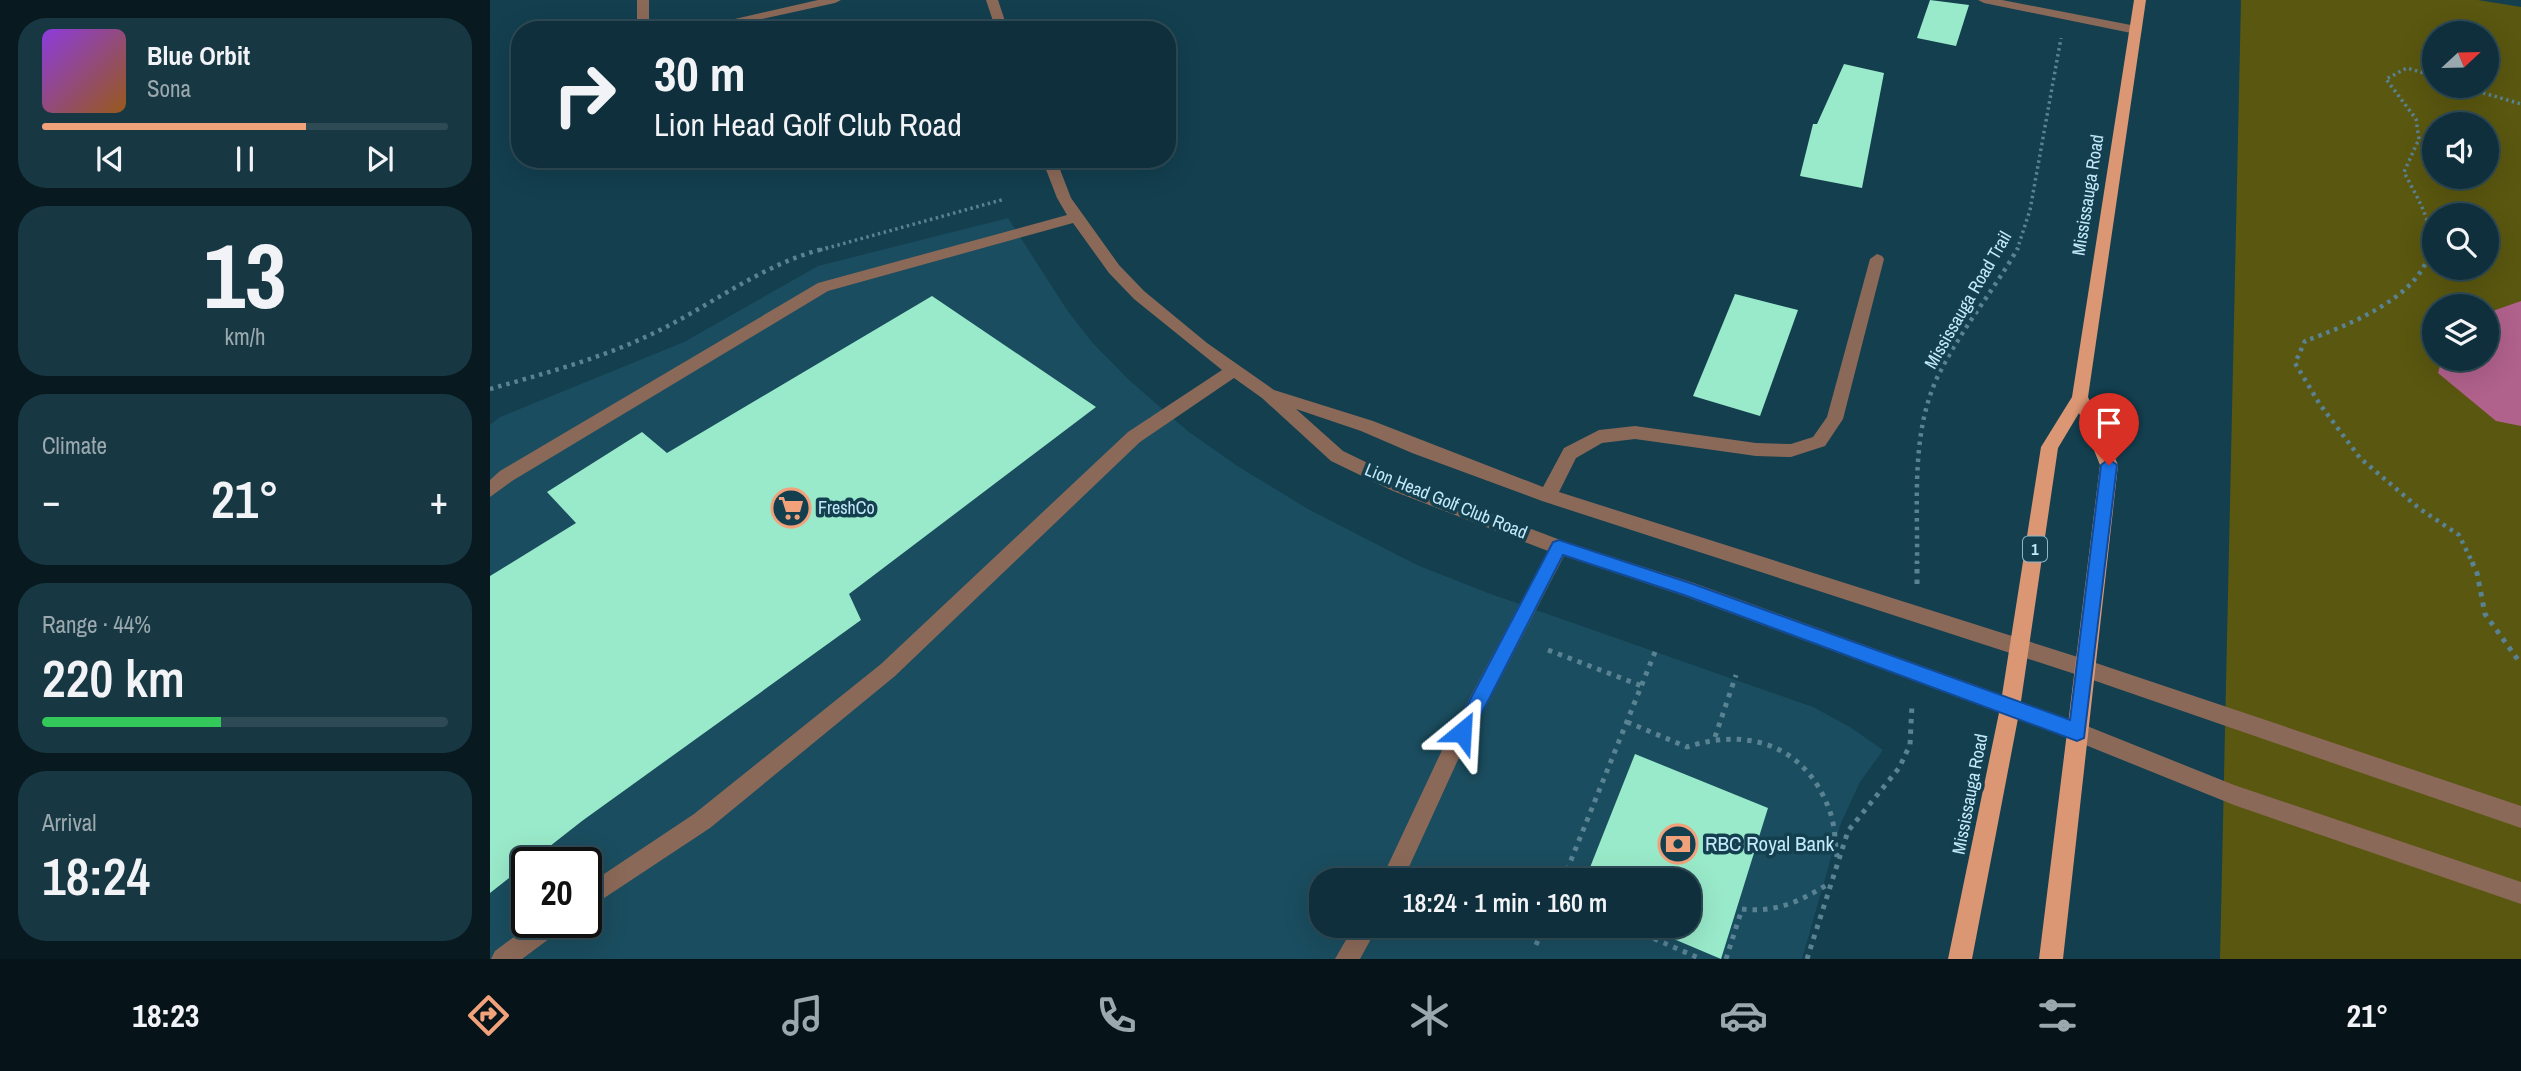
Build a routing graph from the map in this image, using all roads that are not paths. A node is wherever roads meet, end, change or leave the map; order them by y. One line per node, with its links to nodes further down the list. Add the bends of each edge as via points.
1 (643, 0): 6 (street)
2 (835, 0): 7 (street)
3 (992, 0): 8 (street)
4 (1984, 0): 9 (street)
5 (2140, 0): 9 (main road, Mississauga Road / 1)
6 (643, 21)
7 (736, 21)
8 (999, 21)
9 (2136, 30): 15 (main road, Mississauga Road / 1)
10 (1052, 168): 11 (street, Lion Head Golf Club Road)
11 (1076, 216): 13 (street, Lion Head Golf Club Road, via 1139,295); 16 (street, via 823,287 506,476)
12 (1877, 259): 17 (street, via 1835,419 1822,440 1805,450 1782,453 1650,433 1603,435 1569,454)
13 (1232, 370): 14 (street, Lion Head Golf Club Road); 25 (street, via 1134,437 878,678 702,821)
14 (1268, 394): 17 (street, Lion Head Golf Club Road, via 1367,426); 18 (street, Lion Head Golf Club Road, via 1337,456 1399,486)
15 (2080, 397): 19 (main road, Mississauga Road / 1, via 2050,447); 20 (main road, via 2109,465)
16 (490, 490)
17 (1548, 496): 19 (street, Lion Head Golf Club Road)
18 (1559, 547): 21 (street, Lion Head Golf Club Road); 24 (street, via 1450,755)
19 (2020, 647): 20 (street, Lion Head Golf Club Road); 21 (main road, Mississauga Road / 1)
20 (2084, 668): 22 (main road); 23 (street, Lion Head Golf Club Road)
21 (2010, 708): 22 (street, Lion Head Golf Club Road); 31 (main road, Mississauga Road / 1)
22 (2077, 732): 26 (street, Lion Head Golf Club Road, via 2234,795); 32 (main road)
23 (2521, 817)
24 (1398, 868)
25 (602, 888)
26 (2521, 893)
27 (531, 938): 29 (street)
28 (1360, 938): 30 (street)
29 (503, 959)
30 (1347, 959)
31 (1960, 959)
32 (2051, 959)

